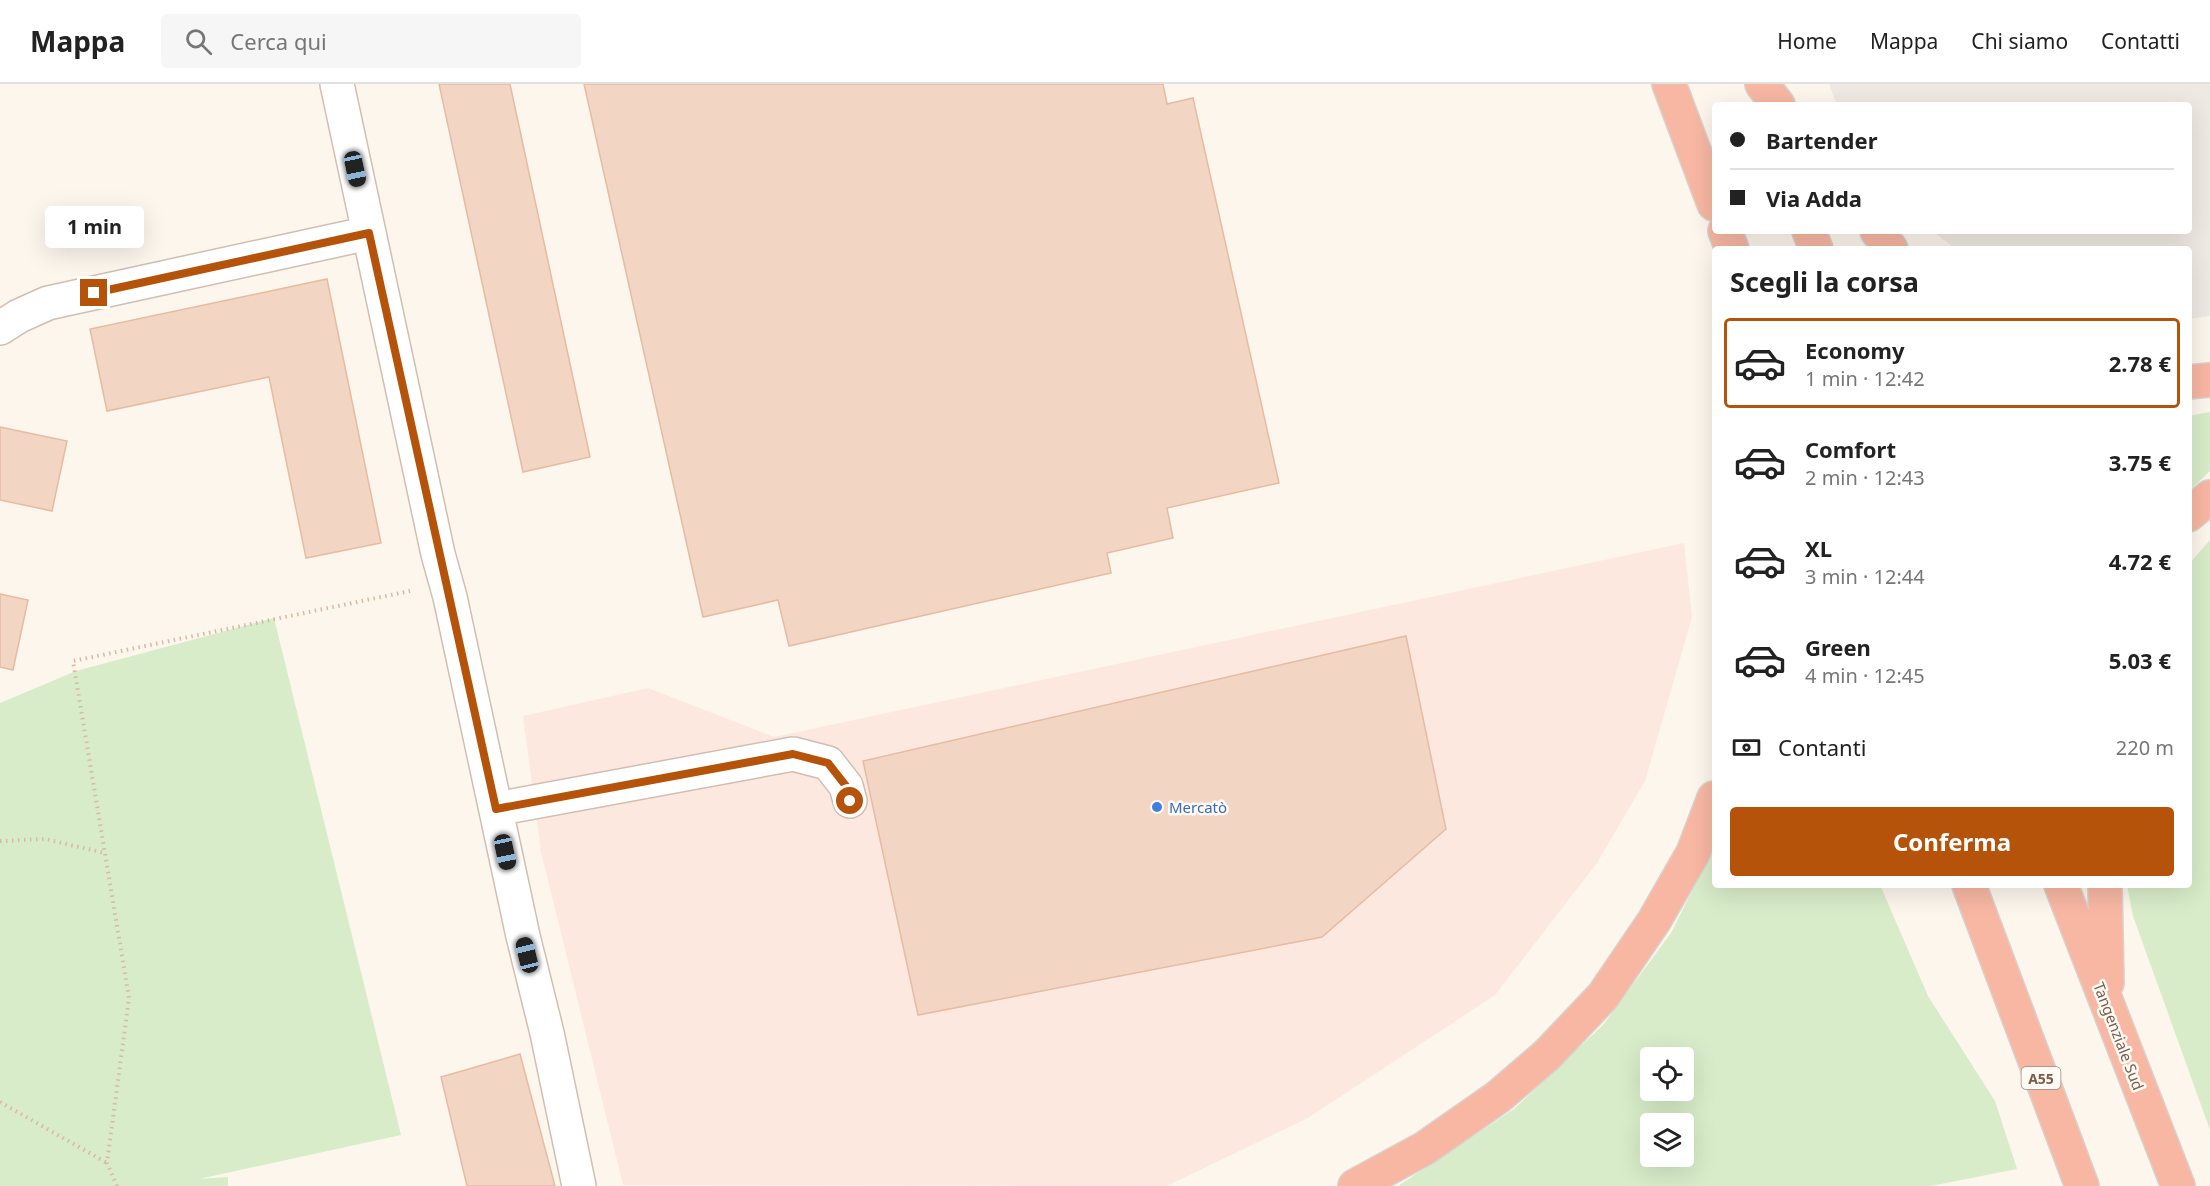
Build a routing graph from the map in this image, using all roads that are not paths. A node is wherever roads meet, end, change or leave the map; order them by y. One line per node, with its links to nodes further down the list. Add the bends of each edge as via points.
1 (337, 84): 8 (street)
2 (1669, 84): 7 (highway)
3 (1752, 84): 5 (highway)
4 (1762, 84): 6 (highway)
5 (1760, 102)
6 (1776, 102)
7 (1712, 199)
8 (369, 233): 11 (street, via 48,303); 18 (street)
9 (1880, 234): 10 (highway)
10 (1890, 246)
11 (0, 328)
12 (2210, 380): 13 (highway)
13 (2192, 382)
14 (2210, 497): 15 (highway)
15 (2192, 512)
16 (850, 801): 18 (street, via 846,786 828,763 793,754)
17 (1712, 803): 26 (highway, via 1693,854 1604,996 1547,1055 1498,1097 1425,1148)
18 (496, 809): 23 (street)
19 (1970, 888): 27 (highway, A55)
20 (2062, 888): 22 (highway, Tangenziale Sud)
21 (2105, 888): 22 (highway)
22 (2107, 1005): 28 (highway, Tangenziale Sud)
23 (571, 1150): 24 (street); 25 (street)
24 (579, 1186)
25 (597, 1186)
26 (1355, 1186)
27 (2082, 1186)
28 (2178, 1186)

